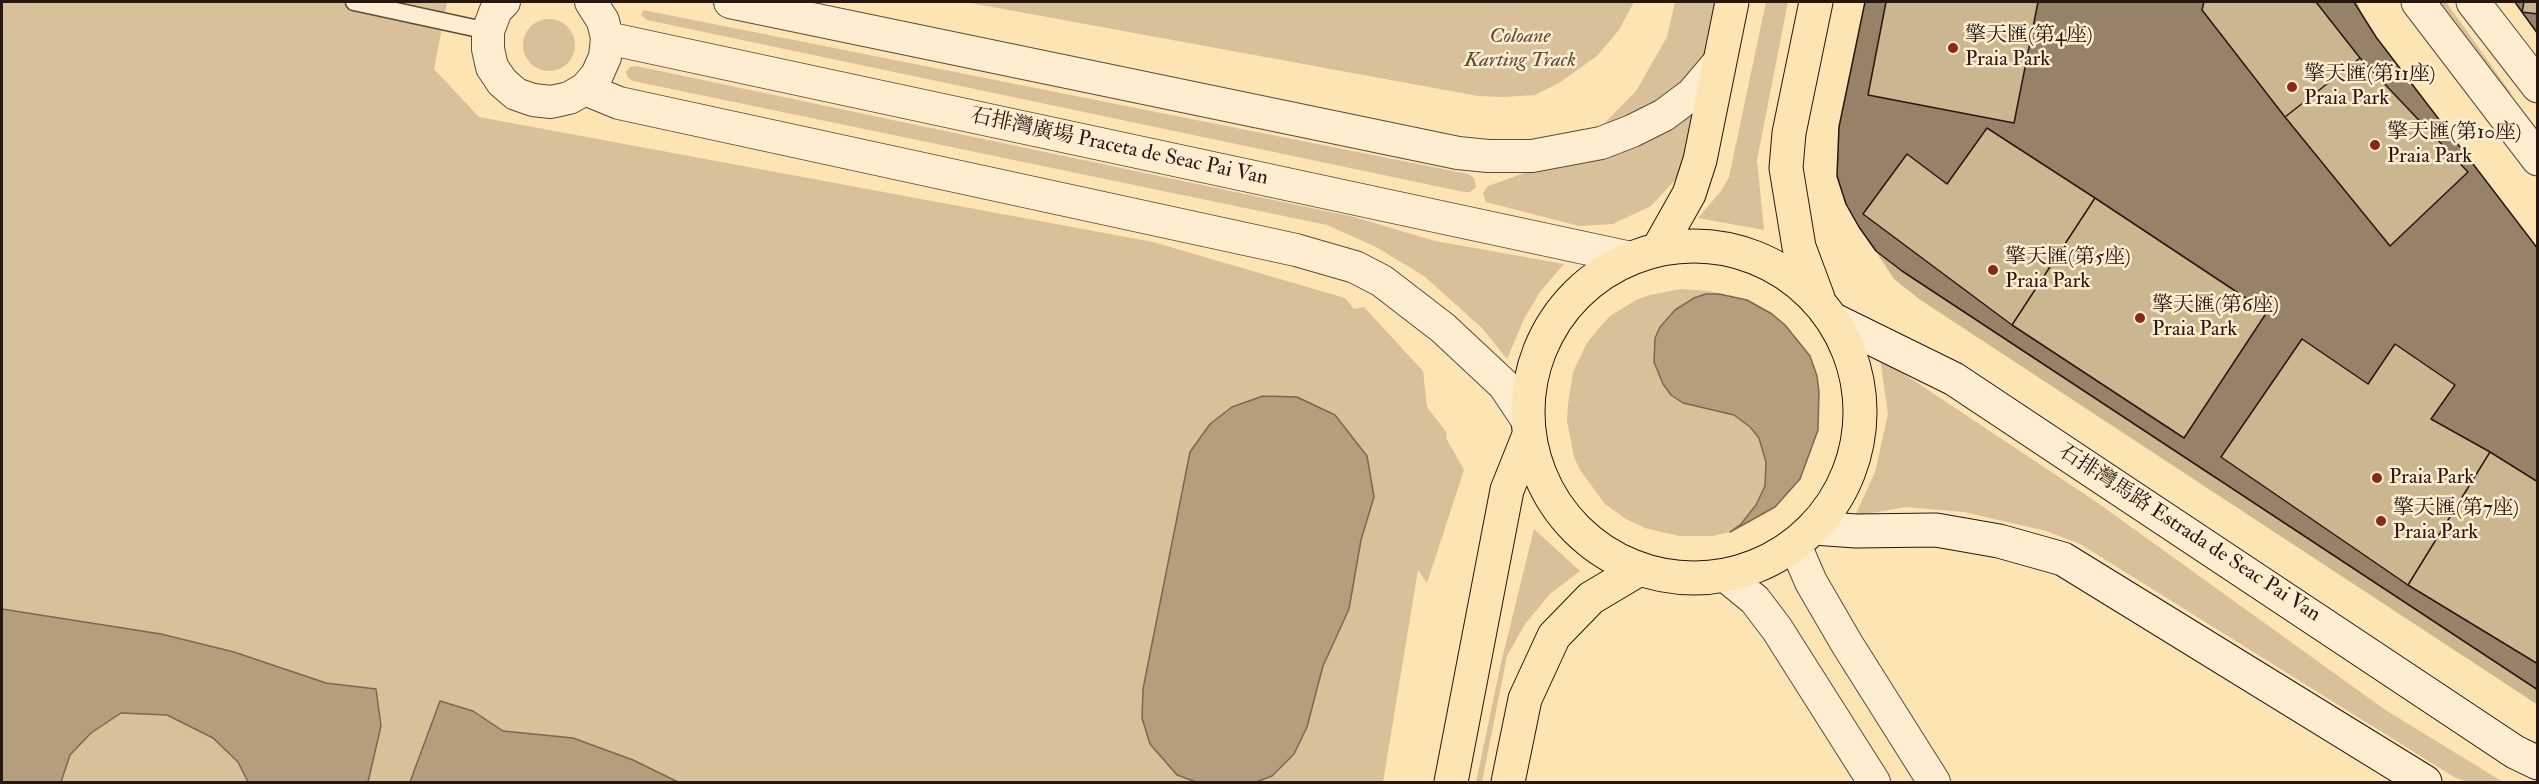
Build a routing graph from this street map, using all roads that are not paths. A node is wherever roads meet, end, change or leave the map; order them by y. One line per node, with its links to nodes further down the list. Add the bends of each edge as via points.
1 (354, 2): 9 (lane)
2 (504, 2): 9 (street, via 496,10)
3 (591, 2): 10 (street, via 603,21)
4 (730, 2): 11 (street, via 1446,151 1488,156 1532,156 1601,143 1632,131 1664,115 1692,94)
5 (1732, 2): 11 (main road)
6 (1816, 2): 16 (main road, via 1789,133 1786,168 1799,247)
7 (2418, 2): 14 (main road)
8 (2473, 2): 12 (main road)
9 (488, 31): 13 (street, via 492,67 516,94 551,102)
10 (607, 39): 13 (street, via 605,57); 15 (street, 石排灣廣場 Praceta de Seac Pai Van)
11 (1720, 61): 15 (main road, via 1689,194)
12 (2538, 86)
13 (585, 89): 17 (street, via 619,104 1296,250 1355,267 1382,281 1443,328 1504,385)
14 (2538, 159)
15 (1645, 254): 16 (main road, via 1703,245 1746,253 1785,272); 17 (main road, via 1595,278 1566,306 1544,340 1531,380)
16 (1826, 310): 18 (main road, via 1850,352 1857,380 1860,427 1852,464 1841,490); 21 (main road, 石排灣馬路 Estrada de Seac Pai Van, via 1954,379 2515,752)
17 (1528, 428): 19 (main road, via 1542,480 1565,518 1598,549); 22 (main road, via 1507,490)
18 (1805, 537): 20 (main road, via 1763,565); 25 (street, via 1811,582); 26 (main road, via 1856,531 1936,530 2000,541 2063,559)
19 (1638, 570): 20 (main road, via 1682,580); 23 (main road, via 1591,598 1554,636 1525,699)
20 (1727, 577): 24 (street, via 1755,600 1777,629)
21 (2538, 763)
22 (1451, 783)
23 (1508, 783)
24 (1874, 783)
25 (1934, 783)
26 (2425, 783)

